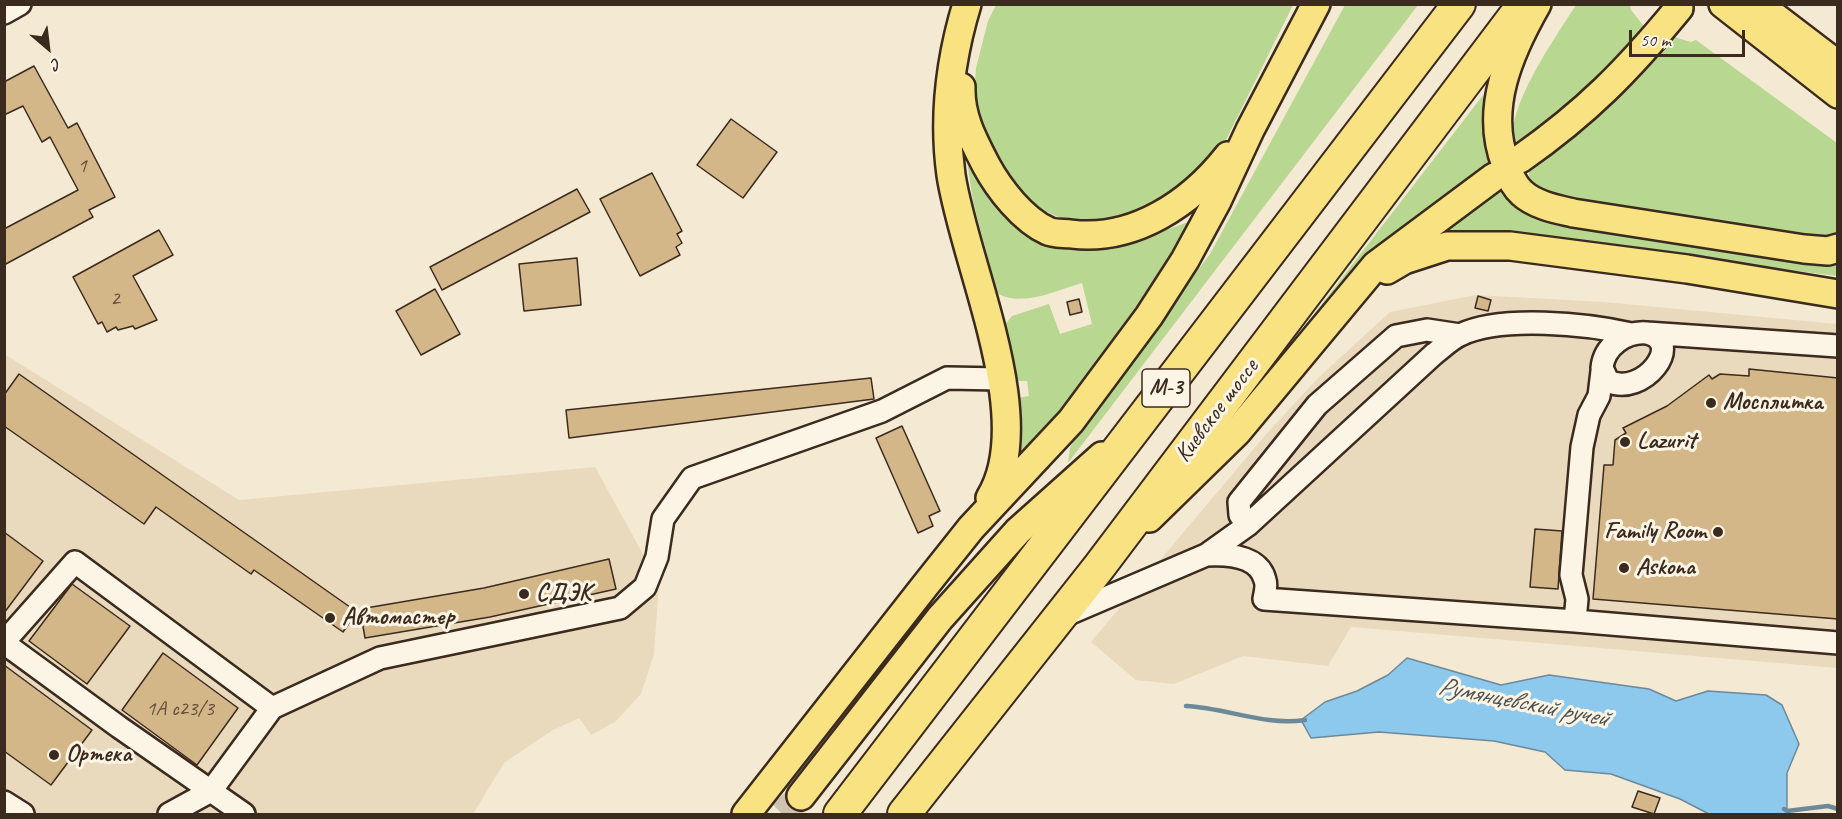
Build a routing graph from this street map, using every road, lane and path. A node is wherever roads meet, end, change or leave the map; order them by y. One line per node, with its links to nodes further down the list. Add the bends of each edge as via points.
1 (20, 4): 11 (lane)
2 (967, 4): 26 (main road, via 953,55 949,159)
3 (979, 4): 14 (main road, via 966,39 962,71 961,101 970,134 992,175 1020,211 1049,231 1086,236 1128,229 1166,212 1214,175)
4 (1316, 4): 14 (main road)
5 (1459, 4): 29 (highway, М-3)
6 (1524, 4): 33 (highway, Киевское шоссе / М-3)
7 (1537, 4): 17 (main road, via 1501,83 1496,121 1500,152 1522,193 1544,206 1573,213 1804,249)
8 (1723, 4): 13 (main road)
9 (1758, 4): 12 (main road)
10 (1679, 8): 15 (main road, via 1598,99)
11 (4, 13)
12 (1838, 65)
13 (1838, 94)
14 (1250, 130): 31 (main road, via 1191,250 1149,316 1071,420)
15 (1520, 159)
16 (1494, 177): 19 (main road, via 1376,265)
17 (1838, 248)
18 (1838, 294): 19 (main road, via 1687,269 1467,244 1404,260 1381,273)
19 (1335, 312): 33 (main road, via 1237,432)
20 (1639, 333): 21 (lane, via 1518,323); 22 (lane); 24 (lane, via 1656,336 1661,343); 25 (lane, via 1620,339 1608,351)
21 (1460, 335): 30 (lane, via 1434,354); 30 (lane, via 1427,330 1396,336 1317,405 1239,502 1240,515)
22 (1714, 336): 23 (lane); 24 (lane, via 1687,345)
23 (1838, 346)
24 (1657, 366): 27 (lane, via 1641,380)
25 (1602, 371): 27 (lane, via 1608,381); 28 (lane)
26 (1001, 379): 31 (main road, via 1007,434 1005,466); 38 (lane, via 946,378 882,411 692,478 663,519 657,557 645,587 620,608 380,658)
27 (1625, 384): 28 (lane)
28 (1599, 396): 35 (lane, via 1582,447 1571,575 1577,599)
29 (1141, 421): 40 (main road, via 1018,531 948,609); 46 (highway, М-3)
30 (1248, 525): 32 (lane)
31 (971, 528): 45 (main road)
32 (1206, 555): 34 (lane); 35 (lane, via 1230,554 1260,570 1266,580 1264,599)
33 (1099, 567): 34 (highway, Киевское шоссе / М-3)
34 (1058, 618): 47 (highway, Киевское шоссе / М-3)
35 (1575, 621): 37 (lane)
36 (4, 643): 38 (lane, via 75,562); 39 (lane)
37 (1838, 643)
38 (272, 708): 39 (lane)
39 (211, 791): 43 (lane); 44 (lane)
40 (801, 796)
41 (4, 802): 42 (lane)
42 (22, 814)
43 (169, 814)
44 (244, 814)
45 (746, 814)
46 (840, 814)
47 (904, 814)

